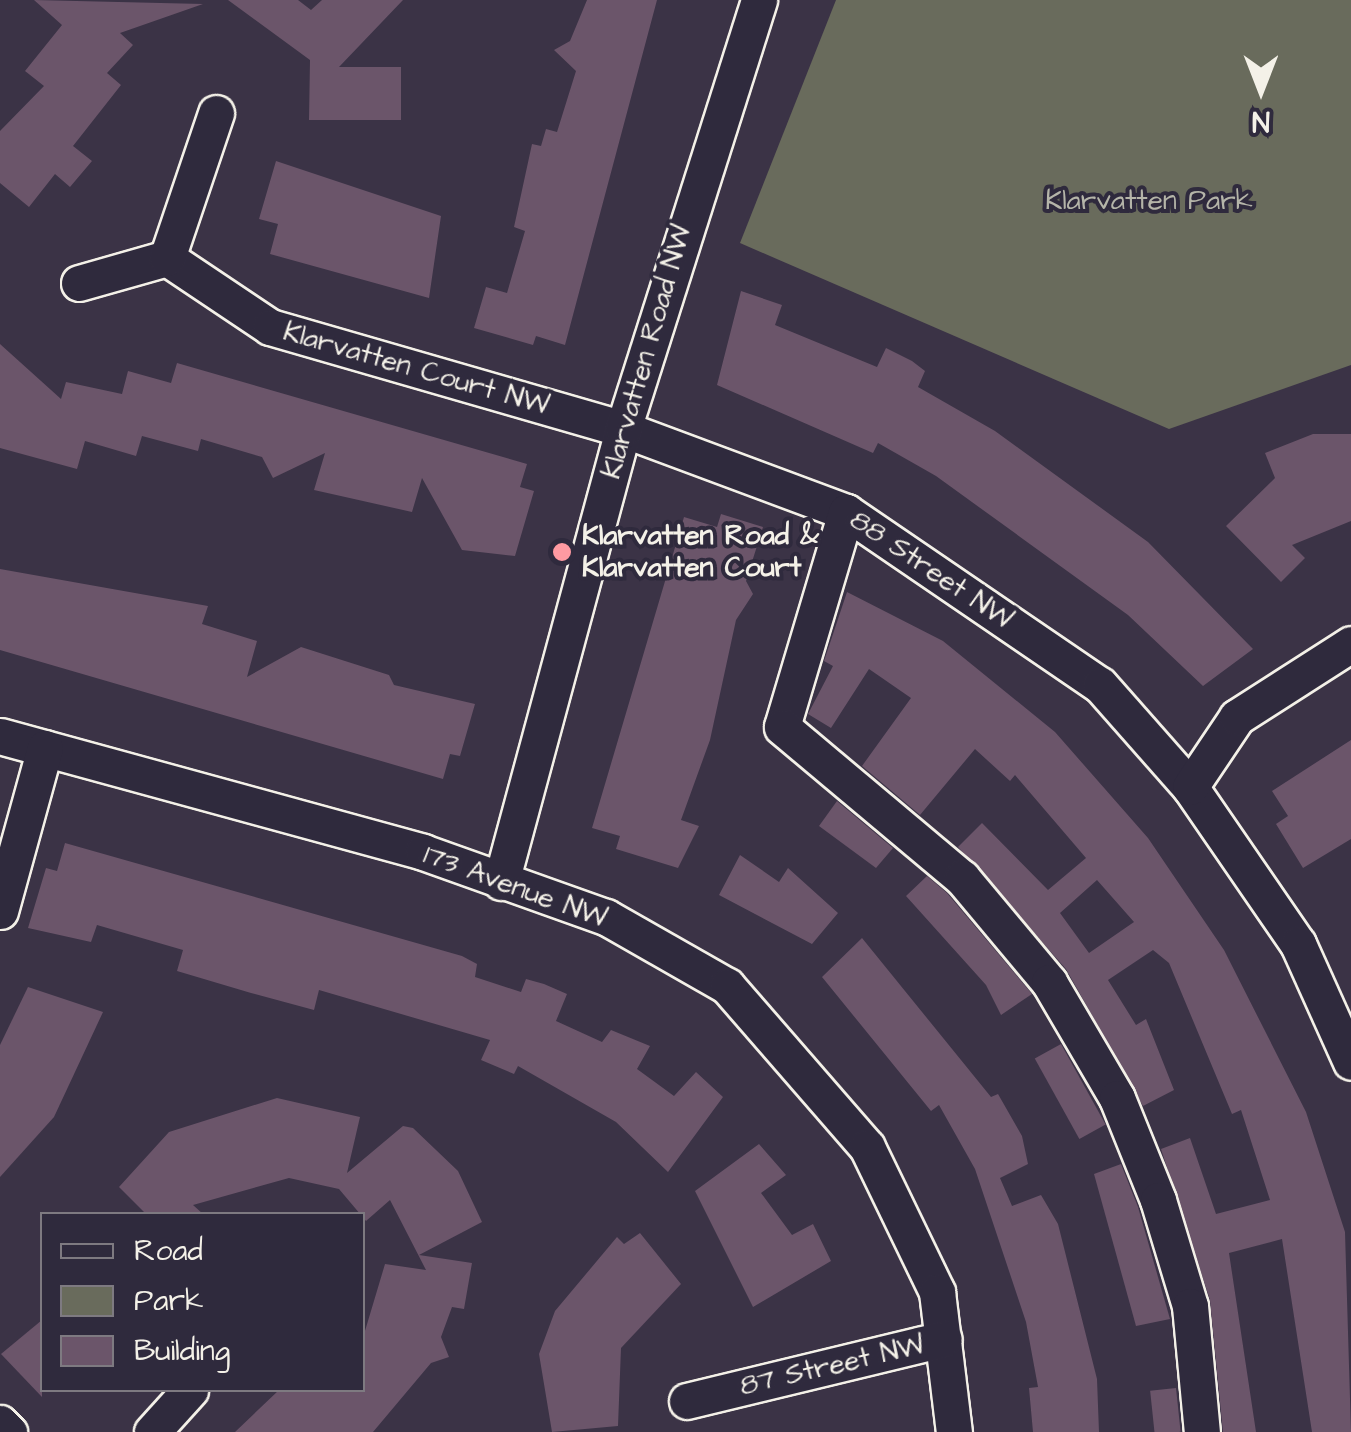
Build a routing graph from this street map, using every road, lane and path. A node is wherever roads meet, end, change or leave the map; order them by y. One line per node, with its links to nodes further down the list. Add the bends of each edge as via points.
1 (759, 0): 5 (street, Klarvatten Road NW)
2 (216, 113): 3 (street)
3 (168, 258): 4 (street); 5 (street, Klarvatten Court NW, via 270,327)
4 (79, 283)
5 (623, 429): 6 (street, 88 Street NW); 11 (street, Klarvatten Road NW)
6 (846, 512): 10 (street, 88 Street NW, via 1100,685); 21 (street, via 782,726 962,878 1058,999 1116,1098 1158,1200 1190,1306)
7 (1351, 644): 10 (street, via 1236,717)
8 (0, 736): 9 (street, 173 Avenue NW)
9 (44, 748): 11 (street, 173 Avenue NW); 12 (street)
10 (1190, 787): 13 (street, 88 Street NW, via 1298,944)
11 (501, 882): 14 (street, 173 Avenue NW, via 606,917 727,986 867,1147 937,1292)
12 (0, 911)
13 (1351, 1062)
14 (944, 1339): 16 (street, 87 Street NW); 20 (street, 87 Street NW)
15 (188, 1392): 19 (street)
16 (687, 1401)
17 (0, 1424): 18 (street)
18 (9, 1432)
19 (152, 1432)
20 (954, 1432)
21 (1202, 1432)

